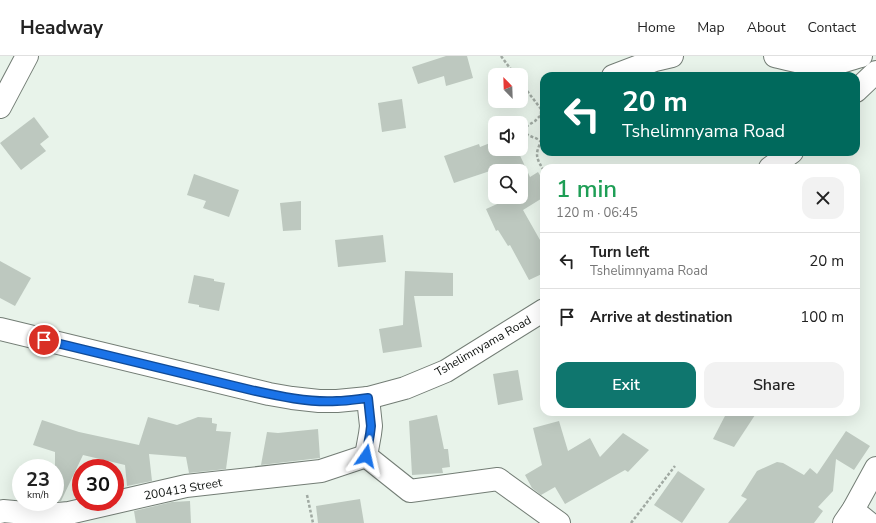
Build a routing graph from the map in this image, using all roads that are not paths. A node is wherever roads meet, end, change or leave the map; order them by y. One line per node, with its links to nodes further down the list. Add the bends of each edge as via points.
1 (27, 56): 8 (street)
2 (672, 56): 5 (street)
3 (775, 56): 4 (street, via 796,62 822,64 837,63)
4 (861, 56)
5 (624, 72)
6 (876, 72): 7 (street)
7 (860, 87)
8 (0, 107)
9 (786, 156): 10 (street)
10 (776, 164)
11 (540, 312): 13 (street, Tshelimnyama Road, via 446,371 405,388)
12 (0, 329): 13 (street, Tshelimnyama Road, via 269,394 338,402)
13 (368, 398): 14 (street, via 371,426)
14 (366, 456): 16 (street, 200413 Street, via 321,471 186,486 69,513 47,515); 18 (street, via 410,491 498,479)
15 (876, 468): 17 (street)
16 (0, 512)
17 (855, 519)
18 (559, 523)

